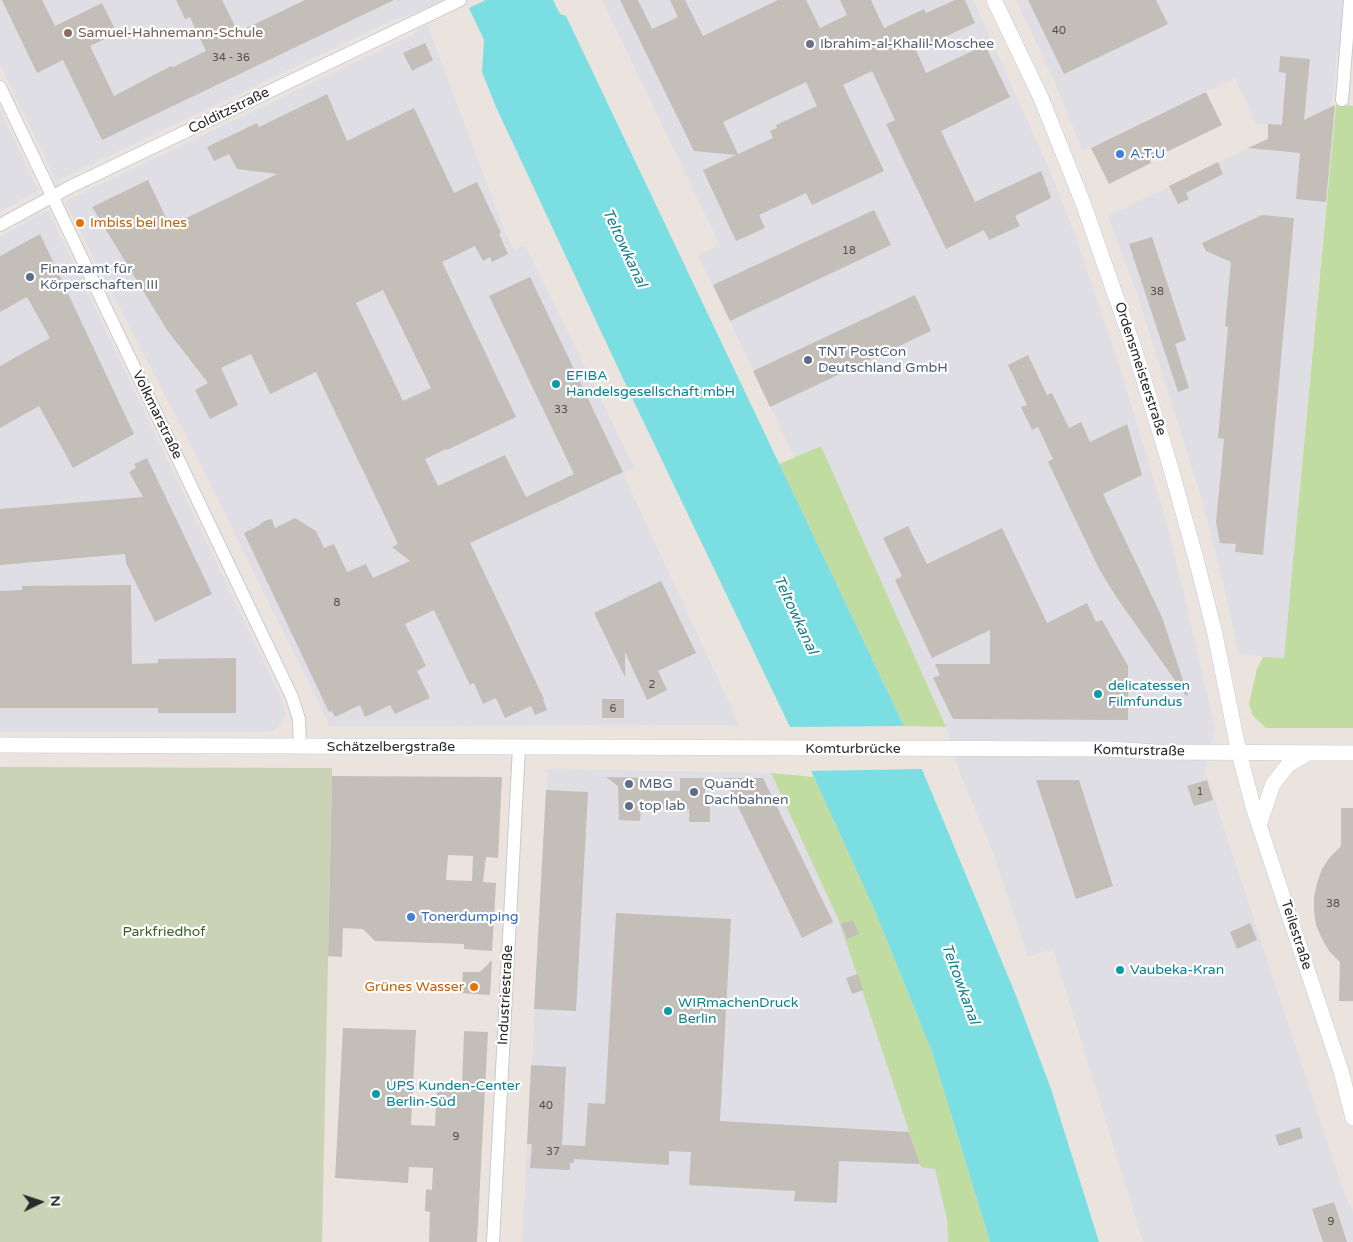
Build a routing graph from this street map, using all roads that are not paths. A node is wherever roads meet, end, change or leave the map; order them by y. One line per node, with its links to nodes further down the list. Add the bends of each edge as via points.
1 (460, 0): 6 (street, Colditzstraße)
2 (994, 0): 13 (street, Ordensmeisterstraße, via 1040,98 1083,203 1135,352 1196,559)
3 (1350, 0): 5 (street)
4 (0, 86): 6 (street, Volkmarstraße)
5 (1342, 100)
6 (52, 196): 7 (street, Colditzstraße); 9 (street, Volkmarstraße, via 292,698 299,719)
7 (0, 224)
8 (0, 745): 9 (street, Schätzelbergstraße)
9 (300, 746): 10 (street, Schätzelbergstraße)
10 (519, 748): 11 (street, Schätzelbergstraße); 19 (street, Industriestraße)
11 (782, 749): 12 (street, Komturbrücke)
12 (925, 749): 13 (street, Komturstraße)
13 (1239, 753): 15 (street, Komturstraße); 16 (street, Teilestraße)
14 (1353, 753): 15 (street, Komturstraße)
15 (1306, 754): 16 (street, via 1288,765 1273,784)
16 (1258, 825): 17 (street, Teilestraße)
17 (1347, 1070): 18 (street, Teilestraße)
18 (1353, 1118)
19 (494, 1242)

